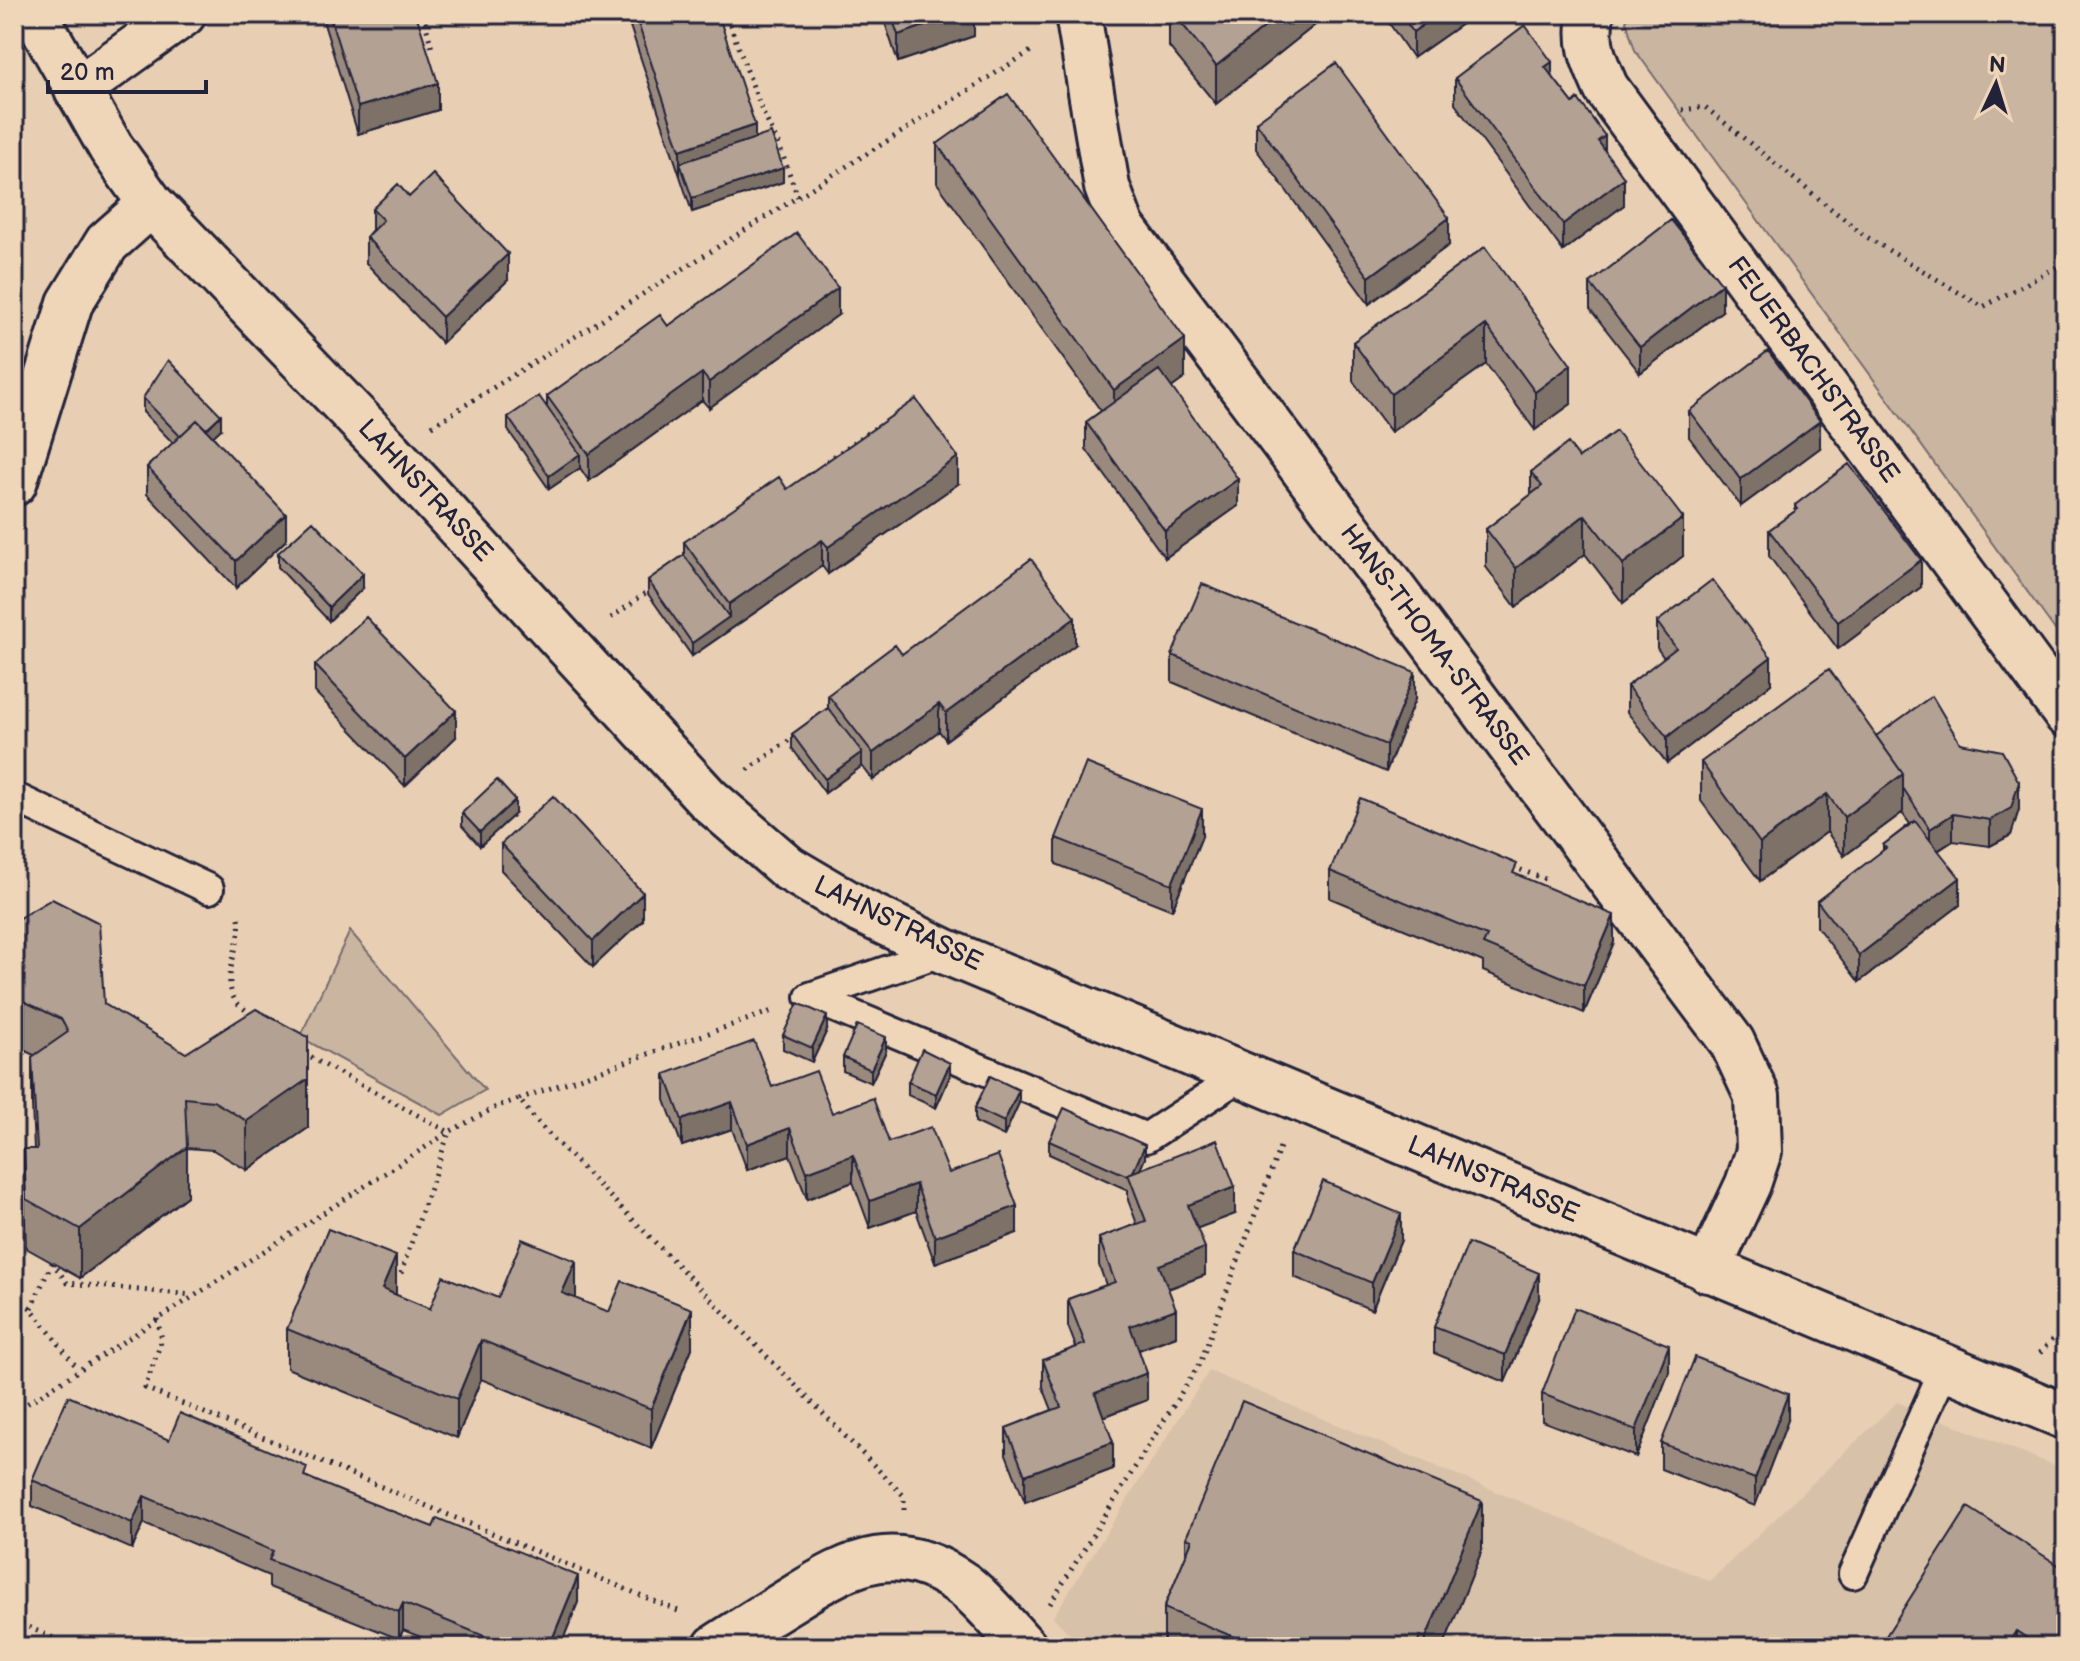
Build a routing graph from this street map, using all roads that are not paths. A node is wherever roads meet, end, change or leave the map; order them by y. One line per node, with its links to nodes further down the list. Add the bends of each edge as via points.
1 (35, 14): 5 (street, LAHNSTRASSE)
2 (183, 14): 5 (street)
3 (1591, 14): 8 (street, FEUERBACHSTRASSE, via 1591,56 1606,88)
4 (1079, 17): 13 (street, HANS-THOMA-STRASSE, via 1107,187 1122,227 1732,1042 1757,1096 1759,1151)
5 (77, 90): 6 (street, LAHNSTRASSE)
6 (151, 204): 7 (street, via 107,243 70,303); 11 (street, LAHNSTRASSE, via 390,452 708,799 788,868)
7 (14, 483)
8 (2066, 714)
9 (14, 797): 10 (lane)
10 (209, 889)
11 (944, 951): 12 (street, LAHNSTRASSE); 12 (lane, via 810,997 1146,1138)
12 (1242, 1075): 13 (street, LAHNSTRASSE)
13 (1708, 1270): 14 (street, LAHNSTRASSE)
14 (1945, 1367): 15 (street, LAHNSTRASSE); 16 (lane)
15 (2066, 1417)
16 (1853, 1574)
17 (726, 1641): 18 (street, via 839,1570 874,1559 904,1559 964,1586)
18 (1024, 1647)

